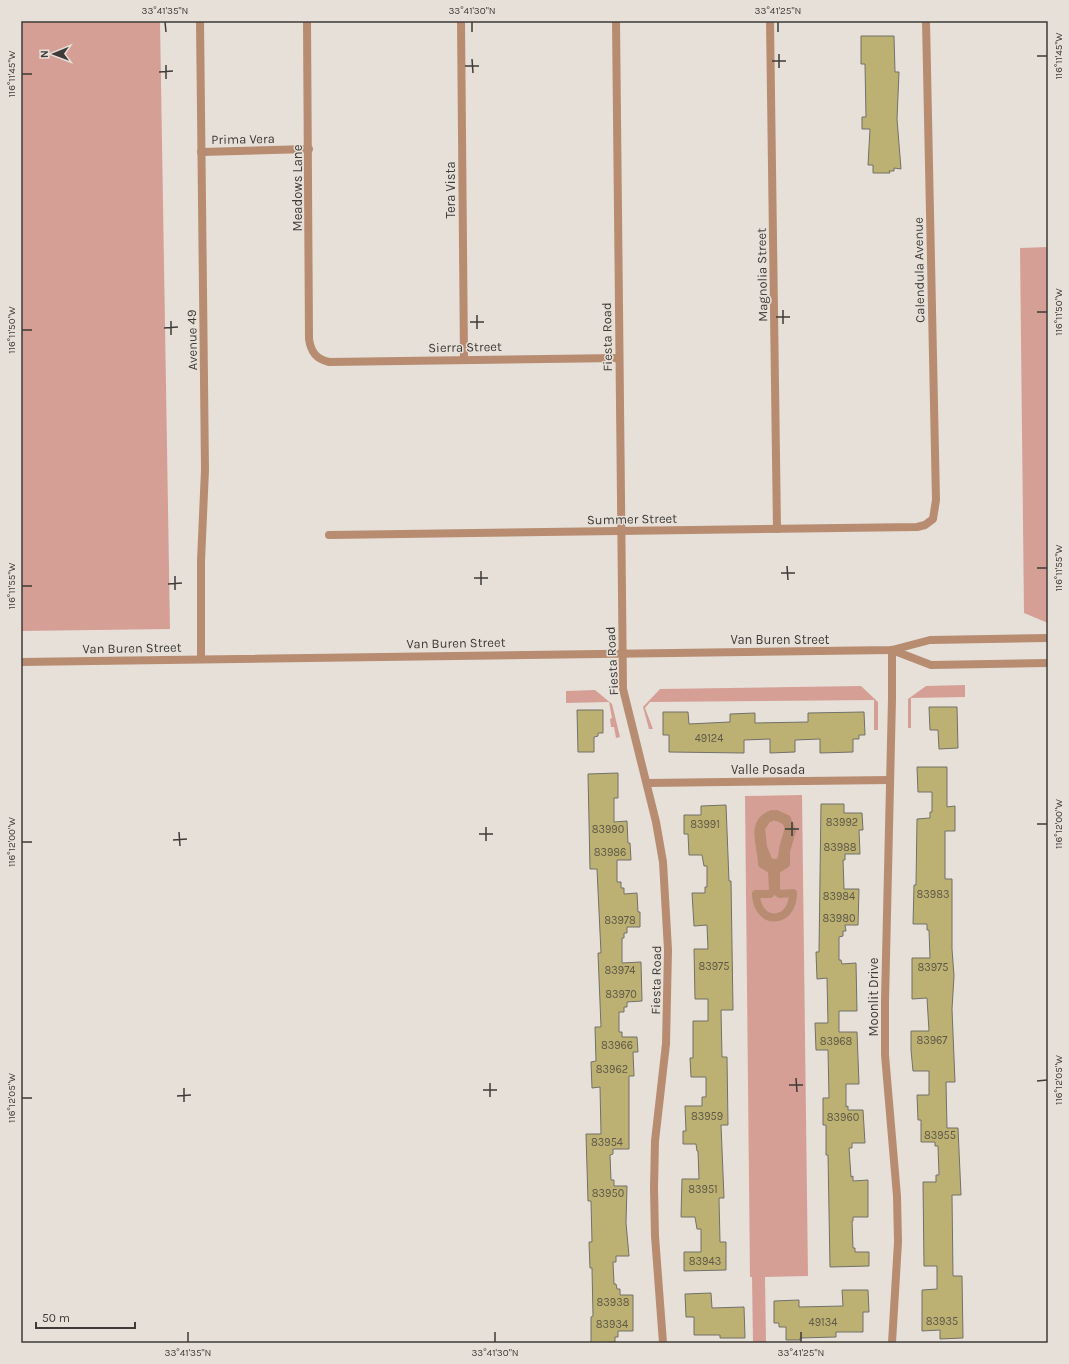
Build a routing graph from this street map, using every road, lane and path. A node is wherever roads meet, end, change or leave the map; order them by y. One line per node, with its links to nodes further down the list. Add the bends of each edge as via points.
1 (200, 21): 8 (street, Avenue 49)
2 (307, 21): 7 (street, Meadows Lane)
3 (461, 21): 11 (street, Tera Vista)
4 (616, 21): 10 (street, Fiesta Road)
5 (770, 21): 13 (street, Magnolia Street)
6 (926, 21): 12 (street, Calendula Avenue, via 936,500)
7 (309, 149): 8 (street, Prima Vera); 9 (street, Meadows Lane, via 309,338)
8 (202, 152): 19 (street, Avenue 49, via 206,470 201,561)
9 (314, 354): 11 (street, Sierra Street, via 329,362)
10 (619, 358): 11 (street, Sierra Street); 14 (street, Fiesta Road)
11 (464, 359)
12 (933, 519): 13 (street, Summer Street, via 917,527)
13 (777, 529): 14 (street, Summer Street)
14 (621, 531): 15 (street, Summer Street); 18 (street, Fiesta Road)
15 (330, 535)
16 (1048, 638): 17 (street, Van Buren Street, via 930,640)
17 (892, 650): 18 (street, Van Buren Street); 21 (street, Van Buren Street, via 931,665); 22 (street, Moonlit Drive)
18 (622, 652): 19 (street, Van Buren Street); 23 (street, Fiesta Road, via 623,689)
19 (201, 659): 20 (street, Van Buren Street)
20 (21, 662)
21 (1048, 663)
22 (890, 780): 23 (street, Valle Posada); 26 (street, Moonlit Drive, via 884,1001 885,1055 897,1196 898,1242)
23 (647, 783): 25 (street, Fiesta Road, via 663,862 668,950 666,1044 655,1141 654,1188)
24 (783, 852): 24 (street, via 789,830 788,825 776,817 776,814 787,819 792,831 786,851 786,864 776,870 776,891 780,894 793,893 793,902 783,916 774,918 759,910 756,902 756,894 770,894 773,891 772,870 762,864 758,832 760,822 772,814 761,828 766,858 768,862 780,861)
25 (663, 1343)
26 (892, 1343)

